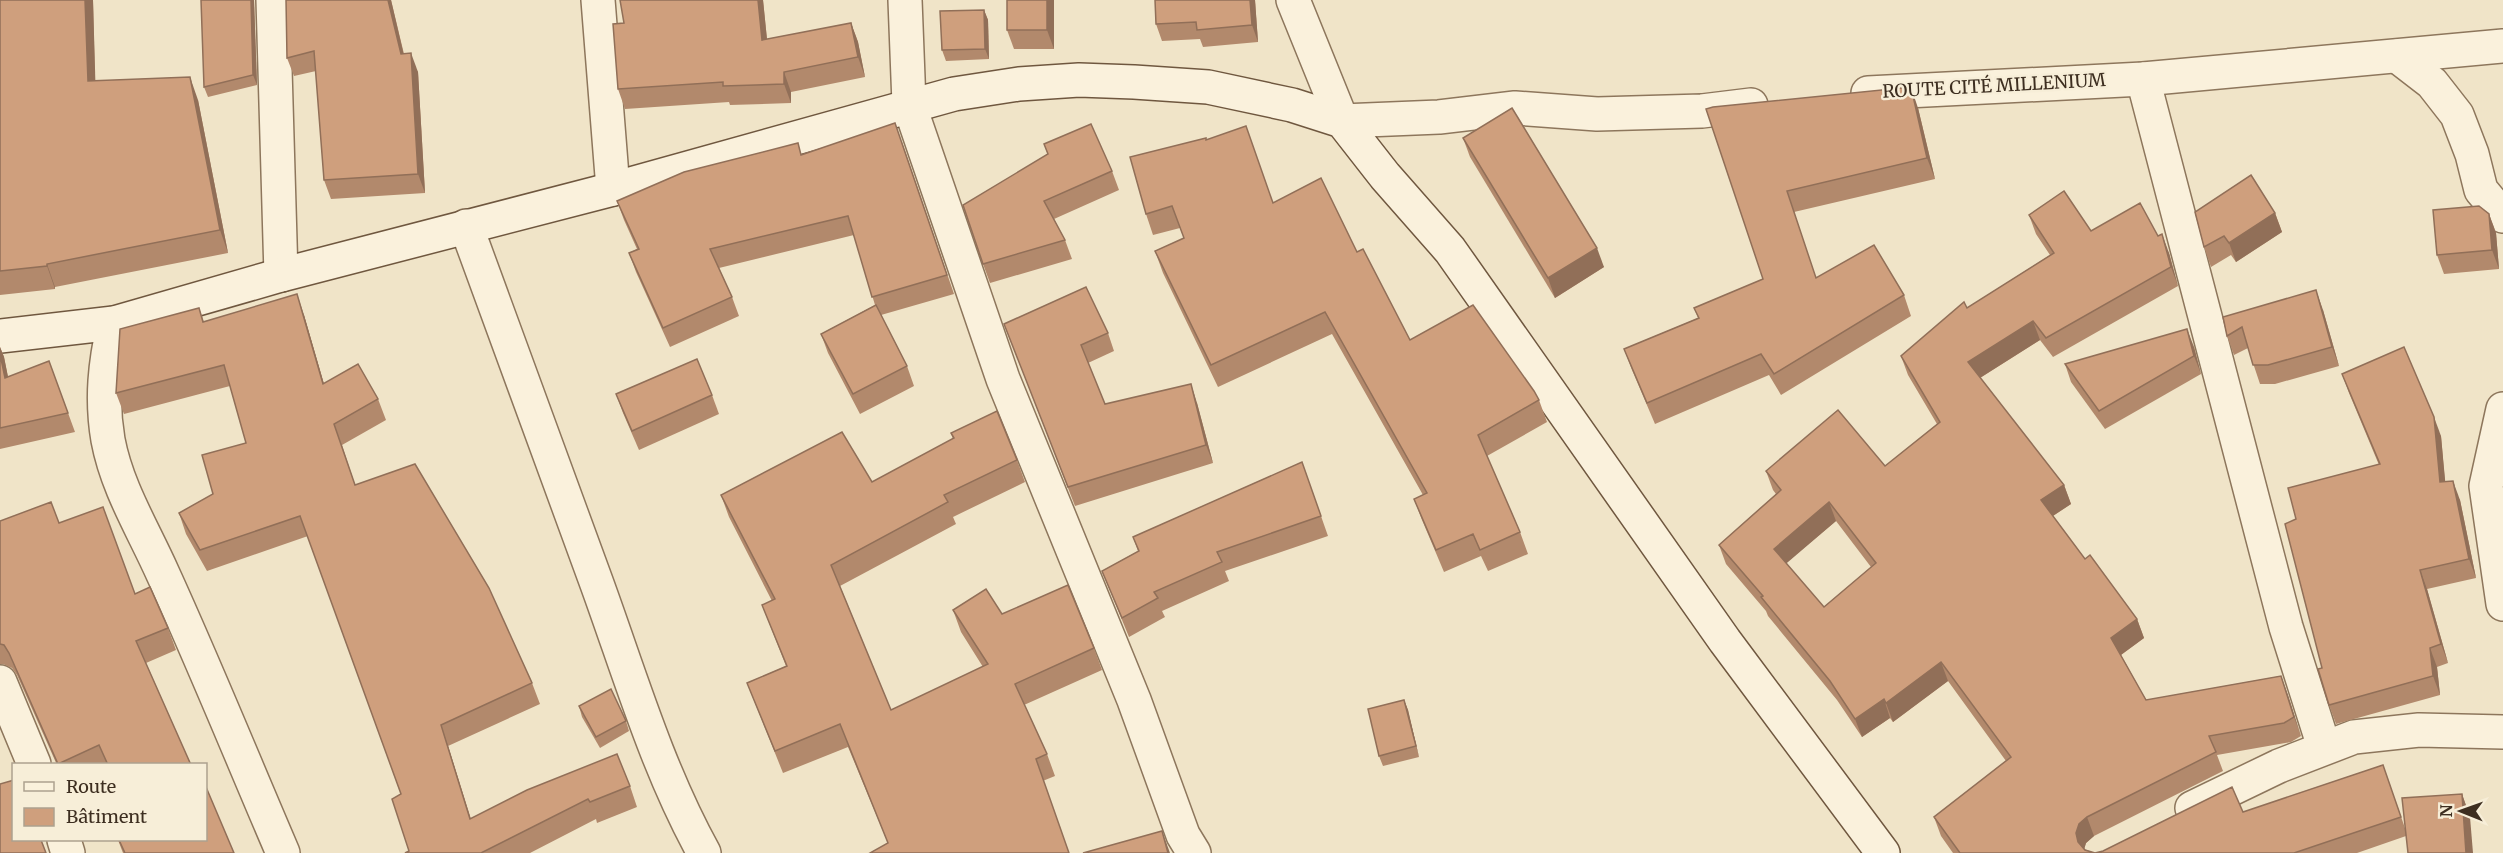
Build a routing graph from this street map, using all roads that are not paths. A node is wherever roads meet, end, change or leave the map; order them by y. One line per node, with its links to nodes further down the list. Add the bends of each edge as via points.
1 (273, 0): 15 (street)
2 (598, 0): 12 (street)
3 (905, 0): 10 (street)
4 (1293, 0): 11 (street)
5 (2503, 46): 6 (street, ROUTE CITÉ MILLENIUM)
6 (2397, 56): 7 (street, ROUTE CITÉ MILLENIUM); 13 (street, via 2432,83 2457,115 2481,190)
7 (2143, 79): 8 (street, ROUTE CITÉ MILLENIUM); 22 (street, via 2286,627)
8 (1837, 96)
9 (1781, 102): 11 (street, via 1702,111 1597,114 1515,108 1439,117)
10 (909, 104): 11 (street, via 1019,84 1134,81 1255,95); 12 (street); 27 (street, via 1003,379 1134,700 1183,835)
11 (1342, 121): 28 (street, via 1450,250 1725,641)
12 (613, 189): 14 (street)
13 (2503, 216)
14 (465, 226): 15 (street); 26 (street, via 633,689 681,812)
15 (281, 275): 16 (street)
16 (114, 323): 17 (street); 25 (street, via 102,397 108,441 123,491 163,573)
17 (0, 336)
18 (2503, 409): 19 (street, via 2486,486)
19 (2503, 604)
20 (0, 682): 23 (street)
21 (2503, 732): 22 (street, via 2420,730 2354,737)
22 (2324, 747): 24 (street)
23 (33, 763)
24 (2164, 822)
25 (283, 853)
26 (704, 853)
27 (1194, 853)
28 (1882, 853)

